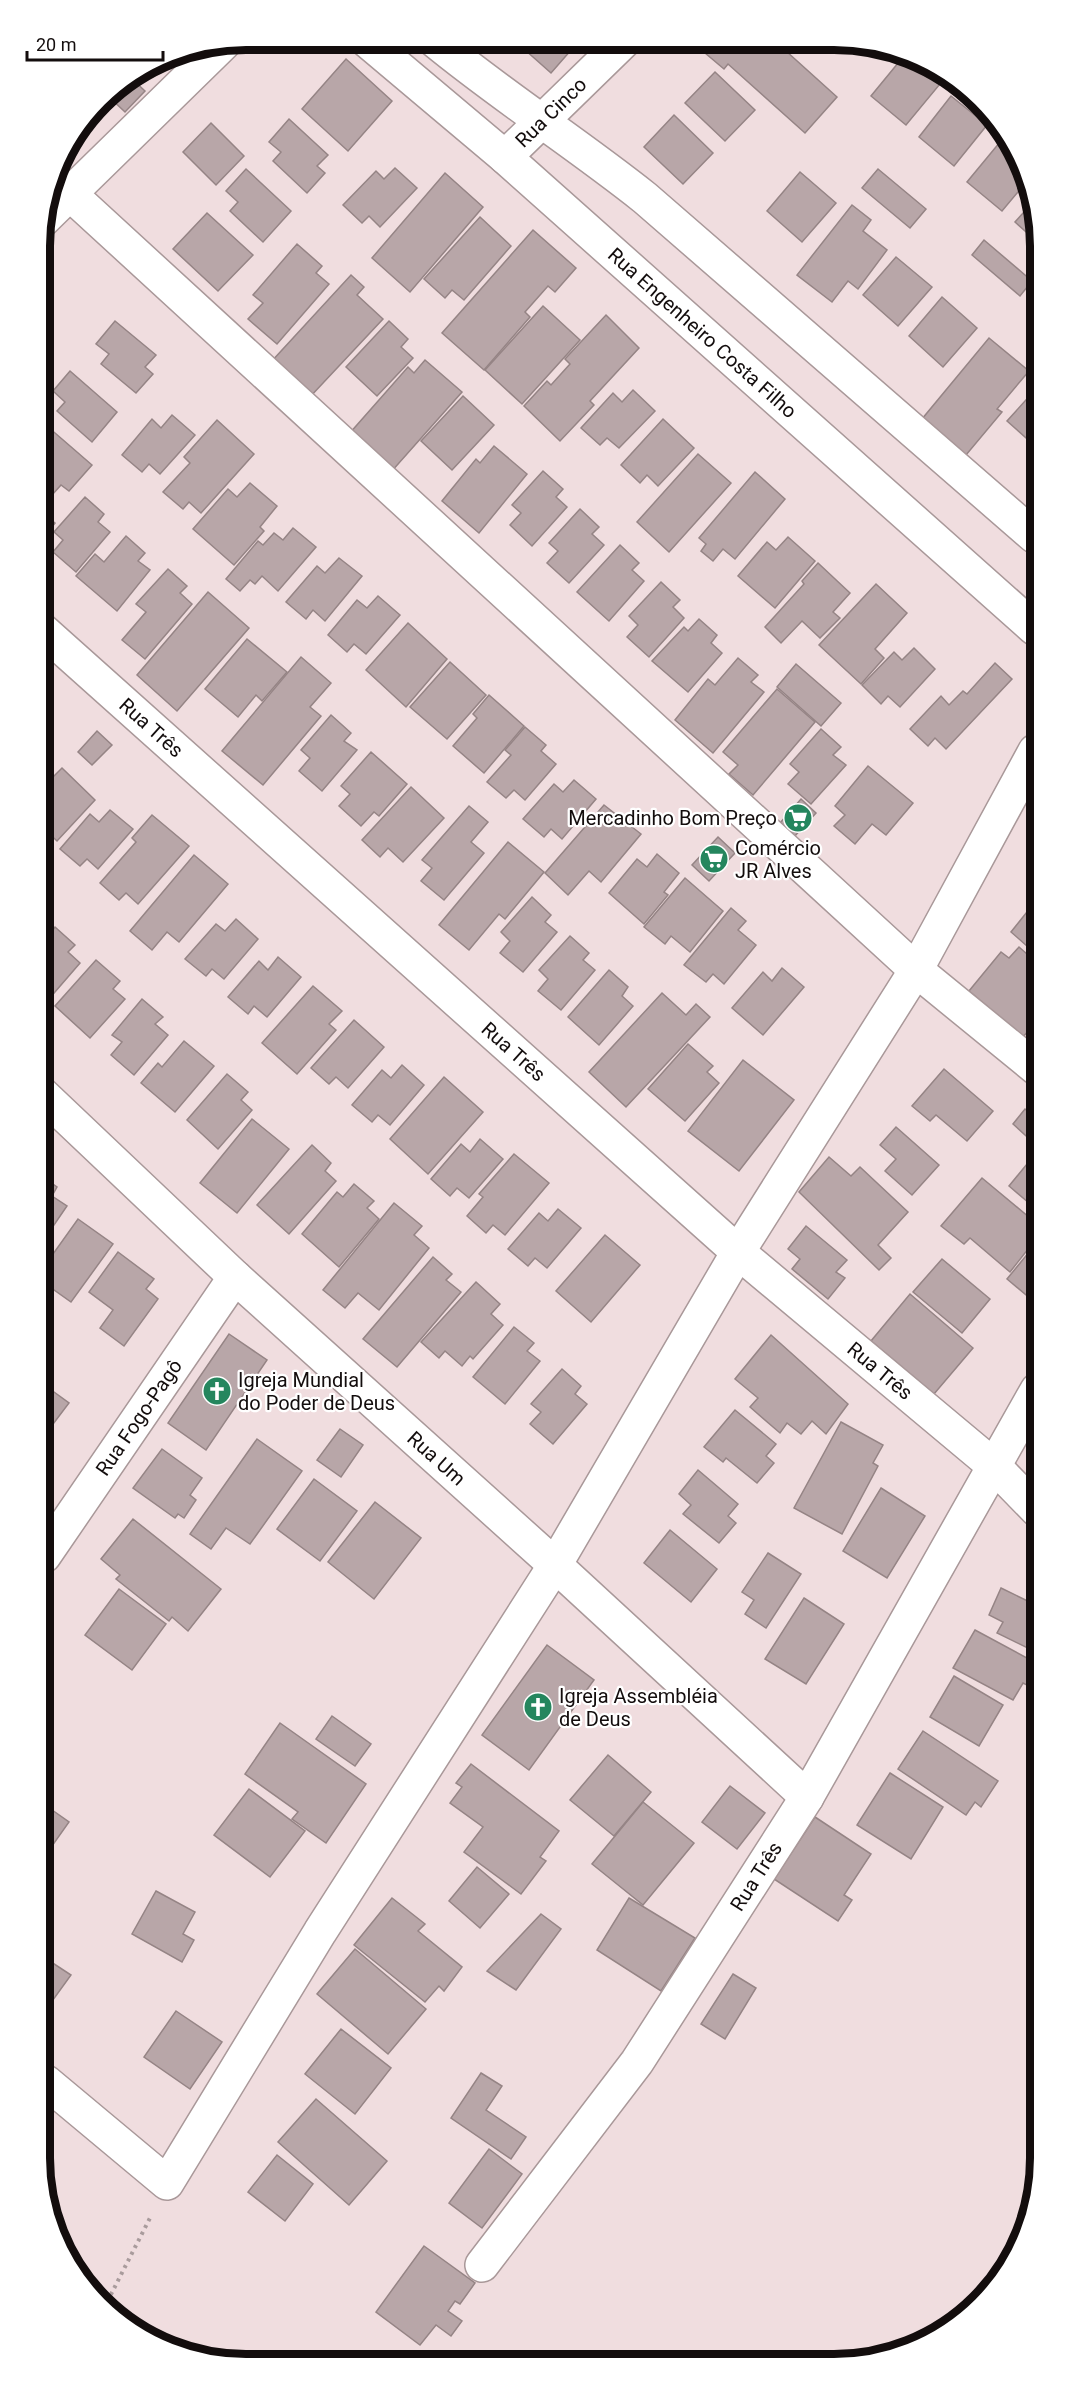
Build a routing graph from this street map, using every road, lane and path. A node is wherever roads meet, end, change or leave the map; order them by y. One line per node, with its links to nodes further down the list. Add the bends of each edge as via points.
1 (378, 50): 6 (street, Rua Engenheiro Costa Filho)
2 (446, 50): 5 (street, via 491,87)
3 (615, 50): 5 (street, Rua Cinco)
4 (215, 52): 7 (street)
5 (541, 120): 6 (street, Rua Cinco); 9 (street, via 645,198)
6 (505, 157): 10 (street, Rua Engenheiro Costa Filho)
7 (69, 193): 8 (street); 13 (street)
8 (53, 210)
9 (1030, 532)
10 (1030, 624)
11 (50, 637): 16 (street, Rua Três)
12 (1030, 761): 13 (street)
13 (916, 970): 14 (street); 16 (street)
14 (1030, 1063)
15 (50, 1102): 17 (street, Rua Um)
16 (738, 1252): 19 (street, Rua Três); 22 (street)
17 (235, 1277): 21 (street, Rua Fogo-Pagô); 22 (street, Rua Um)
18 (1029, 1403): 19 (street, Rua Três)
19 (994, 1466): 20 (street, Rua Três); 23 (street, Rua Três)
20 (1029, 1502)
21 (50, 1547)
22 (555, 1565): 23 (street, Rua Um); 25 (street, via 320,1932)
23 (807, 1797): 26 (street, Rua Três, via 637,2062)
24 (50, 2085): 25 (street)
25 (167, 2183): 27 (path)
26 (482, 2265)
27 (109, 2299)

